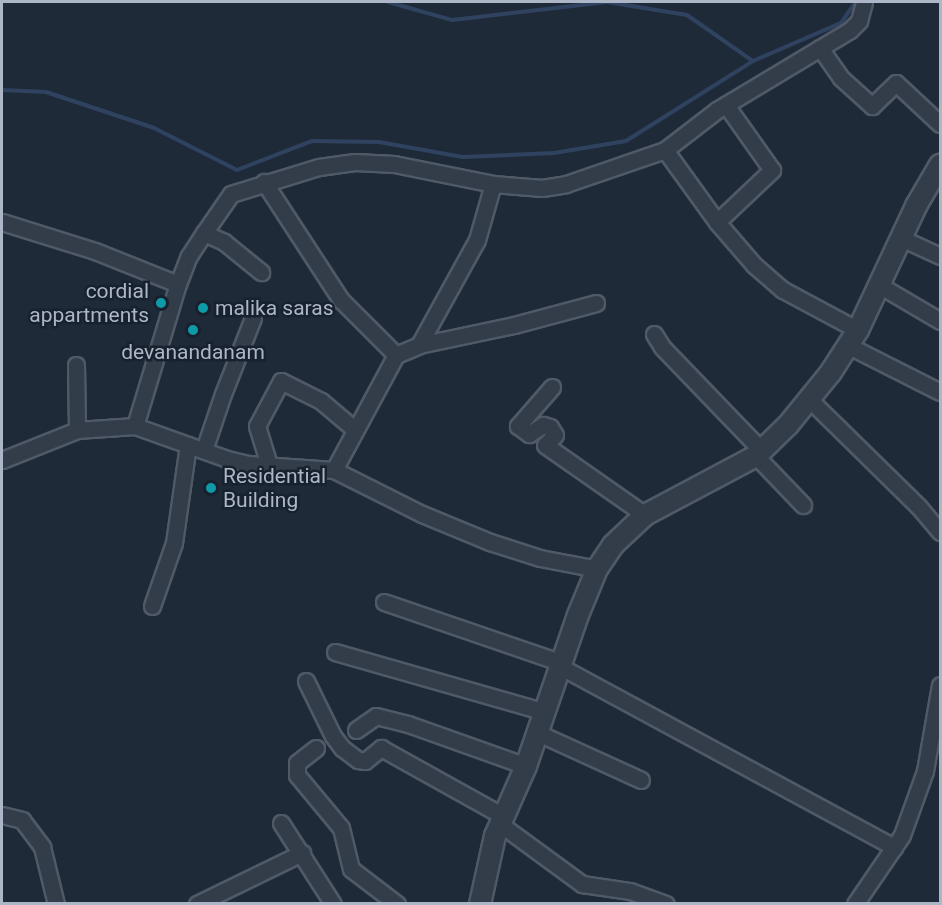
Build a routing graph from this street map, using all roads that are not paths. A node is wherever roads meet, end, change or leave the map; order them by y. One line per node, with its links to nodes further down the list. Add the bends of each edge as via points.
1 (864, 2): 2 (street, via 855,26)
2 (820, 48): 3 (street); 4 (street, via 841,78 872,106 896,83)
3 (726, 105): 5 (street); 10 (street, via 772,170)
4 (940, 124)
5 (665, 150): 8 (street, via 555,187); 10 (street)
6 (940, 165): 12 (street)
7 (264, 182): 8 (street, via 302,170 355,162 394,164); 11 (street, via 231,194); 23 (street, via 341,300)
8 (494, 184): 22 (street, via 477,240)
9 (2, 222): 15 (street, via 95,251)
10 (717, 222): 21 (street, via 754,265 783,290)
11 (204, 233): 14 (street, via 224,242); 15 (street)
12 (900, 238): 13 (street); 16 (street)
13 (940, 256)
14 (261, 272)
15 (178, 284): 28 (street)
16 (879, 285): 19 (street); 21 (street)
17 (596, 303): 22 (street)
18 (253, 318): 32 (street)
19 (940, 321)
20 (654, 334): 33 (street)
21 (854, 338): 26 (street); 27 (street)
22 (419, 345): 23 (street)
23 (396, 355): 29 (street)
24 (76, 365): 30 (street)
25 (552, 387): 38 (street, via 518,426 529,434 543,425 550,427 555,435 545,445)
26 (940, 392)
27 (808, 399): 33 (street); 39 (street)
28 (135, 426): 30 (street); 31 (street)
29 (354, 429): 35 (street, via 321,401 281,381 257,426); 36 (street)
30 (77, 430): 34 (street)
31 (188, 446): 32 (street); 42 (street, via 174,543)
32 (204, 450): 35 (street)
33 (759, 454): 37 (street); 38 (street)
34 (2, 460)
35 (270, 468): 36 (street)
36 (334, 470): 40 (street, via 490,542 540,558)
37 (803, 505)
38 (645, 515): 40 (street, via 614,545)
39 (940, 532)
40 (597, 569): 44 (street)
41 (384, 602): 44 (street)
42 (152, 606)
43 (335, 652): 47 (street)
44 (561, 665): 47 (street); 56 (street)
45 (306, 681): 54 (street, via 333,736 358,760 365,761 381,748)
46 (940, 686): 56 (street, via 925,771 902,836)
47 (545, 712): 49 (street)
48 (356, 730): 51 (street, via 376,716)
49 (538, 733): 51 (street); 52 (street)
50 (316, 748): 61 (street, via 297,763 297,775 341,828 351,870)
51 (526, 766): 54 (street)
52 (641, 780)
53 (2, 815): 58 (street, via 22,820 42,848)
54 (501, 820): 62 (street); 63 (street, via 582,884 630,891)
55 (281, 823): 57 (street)
56 (894, 847): 64 (street)
57 (302, 853): 59 (street); 60 (street)
58 (56, 903)
59 (196, 903)
60 (333, 903)
61 (397, 903)
62 (480, 903)
63 (666, 903)
64 (855, 903)

